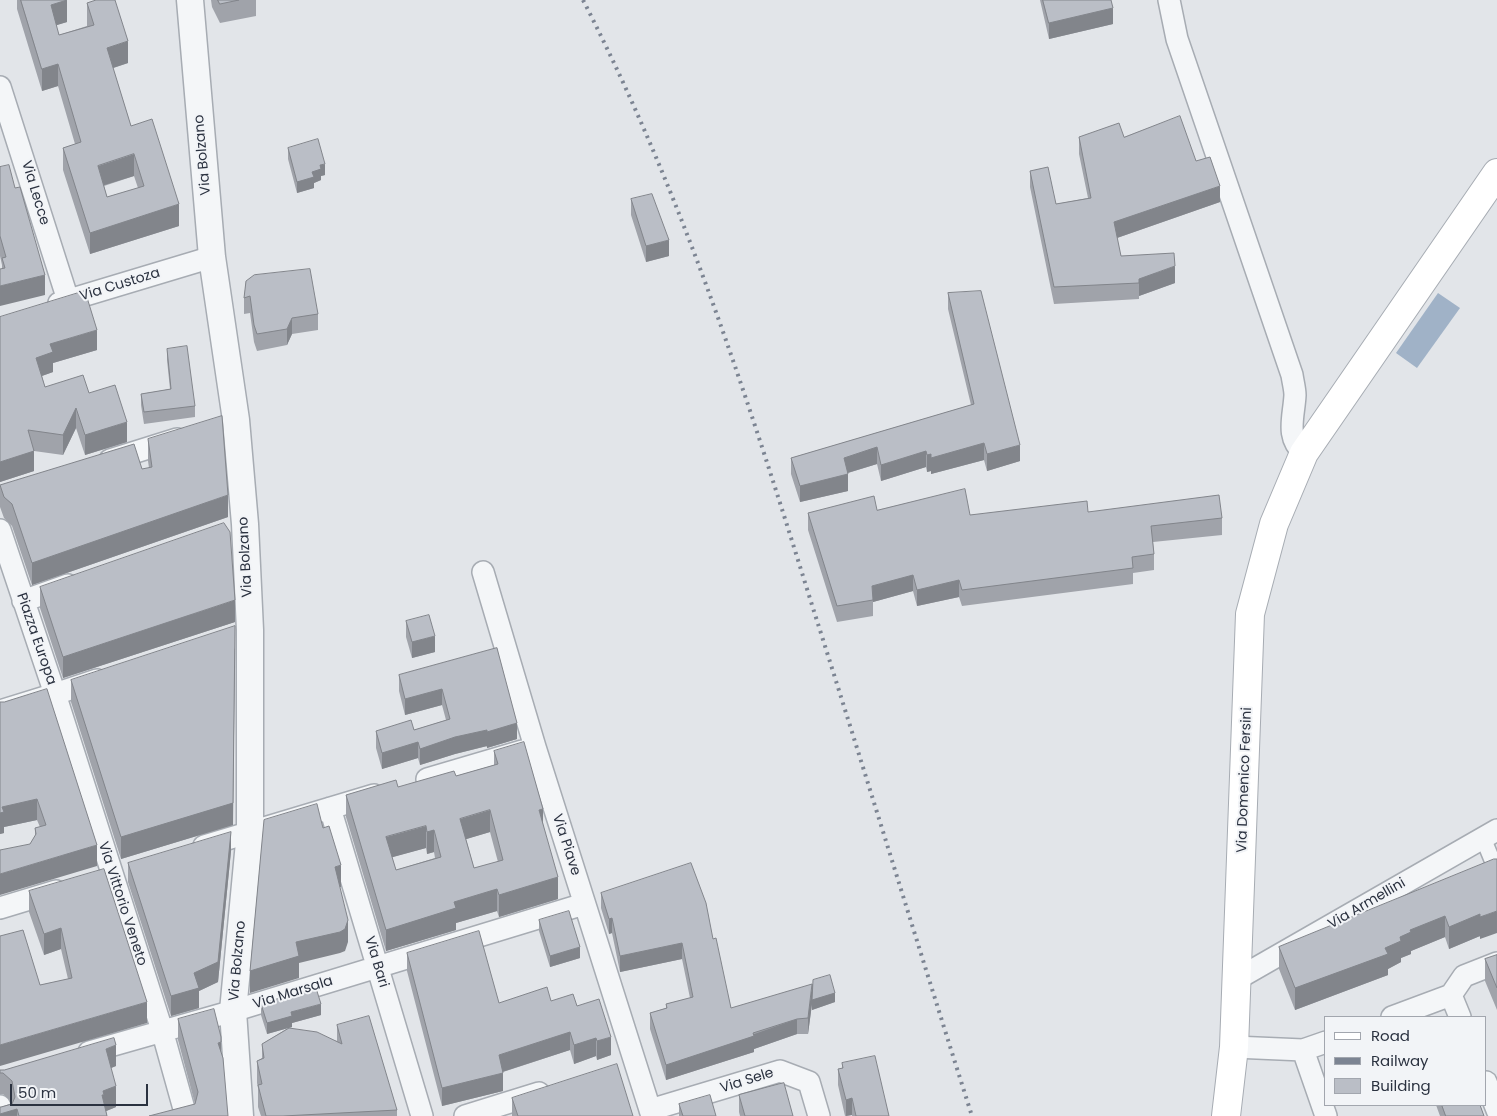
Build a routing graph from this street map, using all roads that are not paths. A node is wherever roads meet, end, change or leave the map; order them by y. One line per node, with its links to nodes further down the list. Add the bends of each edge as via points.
1 (190, 0): 5 (street, Via Bolzano)
2 (1169, 0): 9 (street, via 1177,39 1292,375 1295,394 1291,429 1293,440)
3 (0, 87): 6 (street, Via Lecce, via 18,169)
4 (1497, 173): 9 (main road, Via Domenico Fersini)
5 (212, 257): 6 (street, Via Custoza); 8 (street, Via Bolzano)
6 (68, 300): 7 (street, Via Custoza)
7 (42, 309)
8 (218, 426): 10 (street); 20 (street, Via Bolzano, via 236,527)
9 (1304, 453): 29 (main road, Via Domenico Fersini, via 1274,524 1250,614)
10 (95, 465)
11 (0, 530): 14 (street, Piazza Europa)
12 (483, 572): 18 (street, Via Piave)
13 (88, 578): 14 (street)
14 (23, 601): 16 (street, Piazza Europa)
15 (120, 672): 16 (street)
16 (55, 694): 17 (street, Piazza Europa); 24 (street, Via Vittorio Veneto)
17 (0, 711)
18 (535, 747): 19 (street); 25 (street, Via Piave)
19 (330, 808): 20 (street); 28 (street, Via Bari)
20 (250, 832): 22 (street); 31 (street, Via Bolzano)
21 (1490, 834): 23 (street); 29 (street, Via Armellini)
22 (186, 851)
23 (1497, 872)
24 (103, 877): 26 (street); 34 (street, Via Vittorio Veneto)
25 (584, 904): 28 (street, Via Marsala); 43 (street, Via Piave, via 626,1067)
26 (0, 908)
27 (1497, 963): 30 (street, via 1464,976)
28 (378, 967): 31 (street, Via Marsala); 47 (street, Via Bari)
29 (1237, 979): 36 (main road, Via Domenico Fersini)
30 (1451, 995): 32 (street); 33 (street)
31 (233, 1011): 34 (street, Via Marsala); 46 (street, Via Bolzano)
32 (1395, 1016)
33 (1460, 1016)
34 (162, 1030): 38 (street, Via Marsala); 45 (street, Via Vittorio Veneto)
35 (1324, 1043): 37 (street)
36 (1234, 1047): 37 (street); 50 (main road, Via Domenico Fersini)
37 (1303, 1050): 51 (street)
38 (67, 1059)
39 (1487, 1085): 42 (street)
40 (560, 1087): 48 (street)
41 (0, 1106): 44 (street)
42 (1497, 1110)
43 (651, 1113): 49 (street, Via Sele, via 780,1071 809,1082)
44 (3, 1116)
45 (186, 1116)
46 (240, 1116)
47 (422, 1116)
48 (466, 1116)
49 (819, 1116)
50 (1226, 1116)
51 (1326, 1116)

